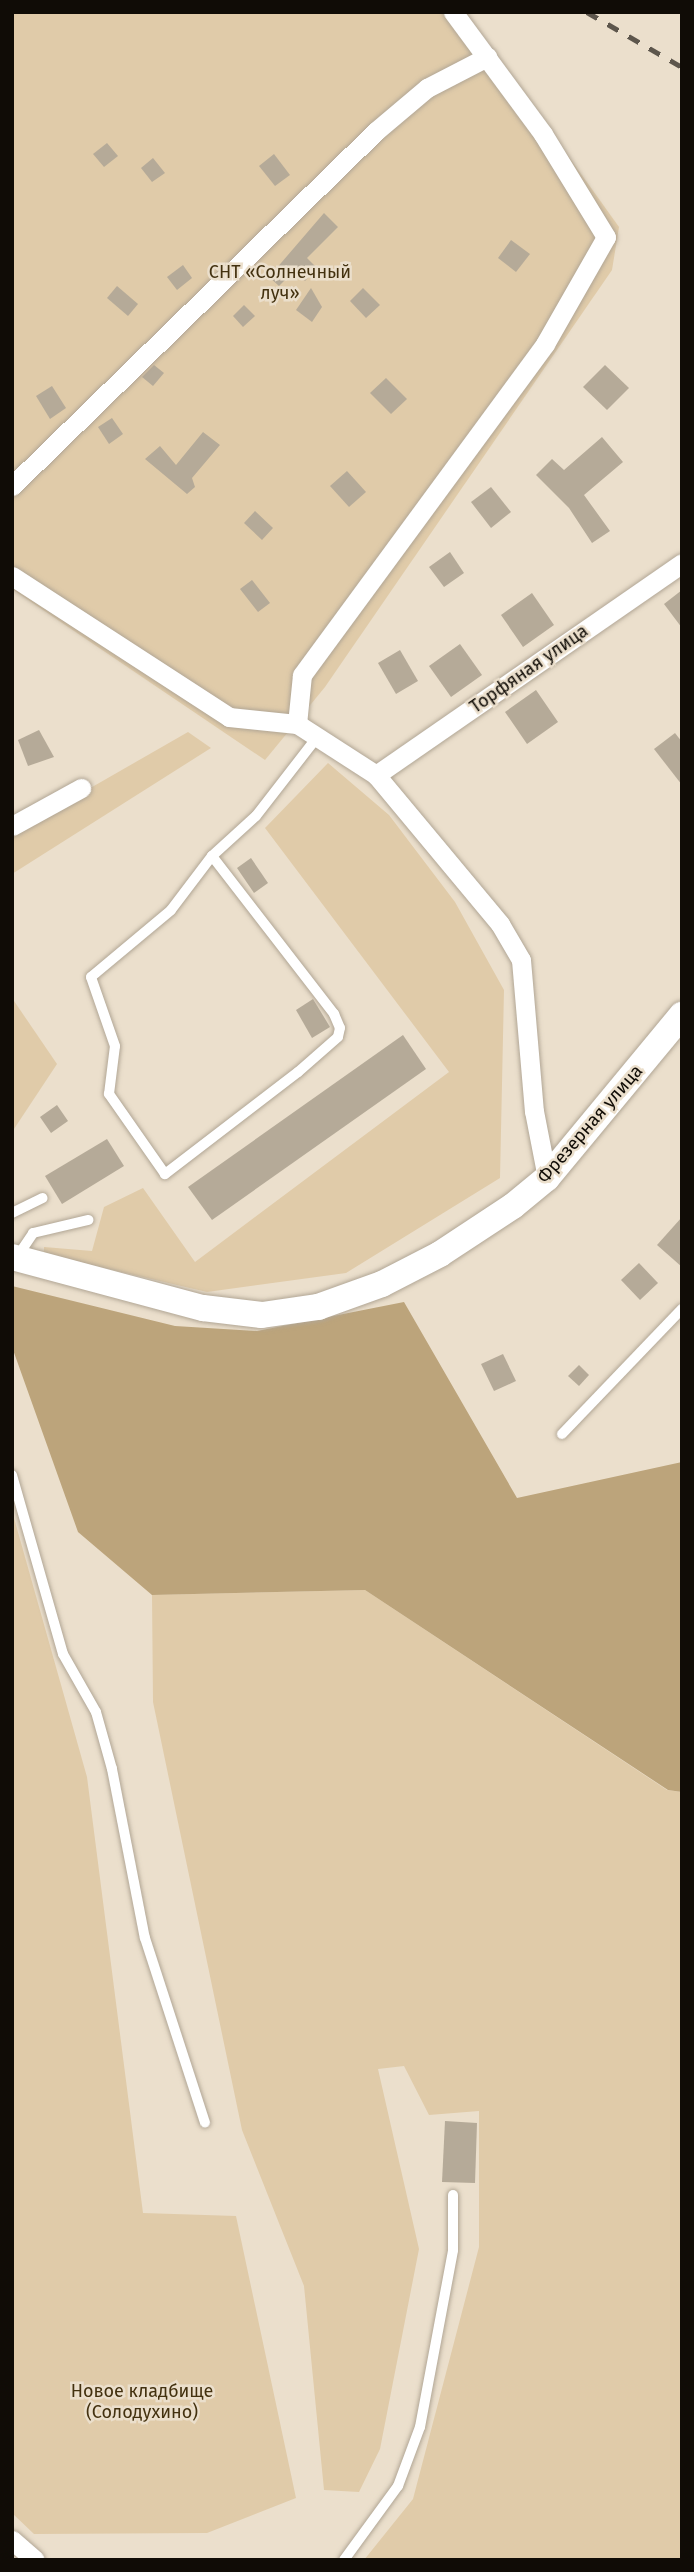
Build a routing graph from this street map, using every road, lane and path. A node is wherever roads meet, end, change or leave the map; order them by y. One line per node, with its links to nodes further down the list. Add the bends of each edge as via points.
1 (453, 12): 2 (street)
2 (486, 57): 3 (street, via 427,88 376,131); 6 (street, via 543,134 606,237 545,344 302,675)
3 (12, 486)
4 (682, 563): 8 (street, Торфяная улица)
5 (12, 576): 6 (street, via 229,717)
6 (297, 724): 7 (street)
7 (315, 740): 8 (street); 11 (lane, via 256,816)
8 (376, 775): 13 (street, via 500,924 521,960 534,1111)
9 (81, 789): 10 (street)
10 (12, 825)
11 (212, 856): 11 (lane, via 171,910 91,977 114,1046 109,1094 164,1174 298,1072 338,1037 340,1028 334,1014)
12 (682, 1015): 13 (street, Фрезерная улица)
13 (547, 1178): 17 (street, Фрезерная улица, via 440,1254 382,1284 318,1307 262,1315 203,1308)
14 (43, 1198): 15 (lane)
15 (12, 1213)
16 (88, 1220): 17 (lane, via 33,1233)
17 (15, 1257)
18 (682, 1310): 19 (lane)
19 (562, 1434)
20 (12, 1475): 21 (lane, via 62,1654 96,1712 112,1769 145,1938)
21 (205, 2123)
22 (453, 2195): 25 (lane, via 453,2250 420,2427 398,2486)
23 (12, 2540): 24 (street)
24 (35, 2560)
25 (345, 2560)

